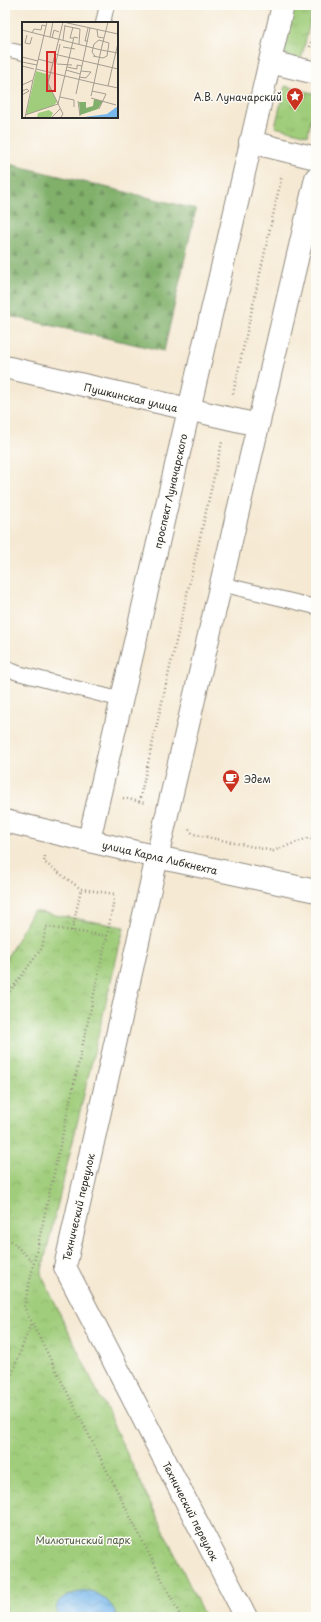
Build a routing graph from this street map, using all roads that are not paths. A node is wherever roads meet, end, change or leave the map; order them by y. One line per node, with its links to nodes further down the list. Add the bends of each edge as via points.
1 (107, 5): 3 (lane)
2 (283, 5): 6 (street, проспект Луначарского)
3 (103, 22)
4 (5, 49): 5 (lane)
5 (22, 53)
6 (270, 62): 7 (street); 8 (street, проспект Луначарского)
7 (316, 74)
8 (250, 142): 9 (street); 12 (street, проспект Луначарского)
9 (316, 158)
10 (316, 178): 13 (street)
11 (5, 367): 12 (street, Пушкинская улица)
12 (188, 410): 13 (street, Пушкинская улица); 17 (street, проспект Луначарского)
13 (258, 425): 14 (street)
14 (221, 584): 15 (lane); 20 (street)
15 (316, 607)
16 (5, 668): 17 (lane)
17 (122, 700): 19 (street, проспект Луначарского)
18 (5, 821): 19 (street, улица Карла Либкнехта)
19 (88, 840): 20 (street, улица Карла Либкнехта)
20 (157, 856): 21 (street, улица Карла Либкнехта); 22 (street, Технический переулок, via 65,1267)
21 (316, 891)
22 (246, 1617)

